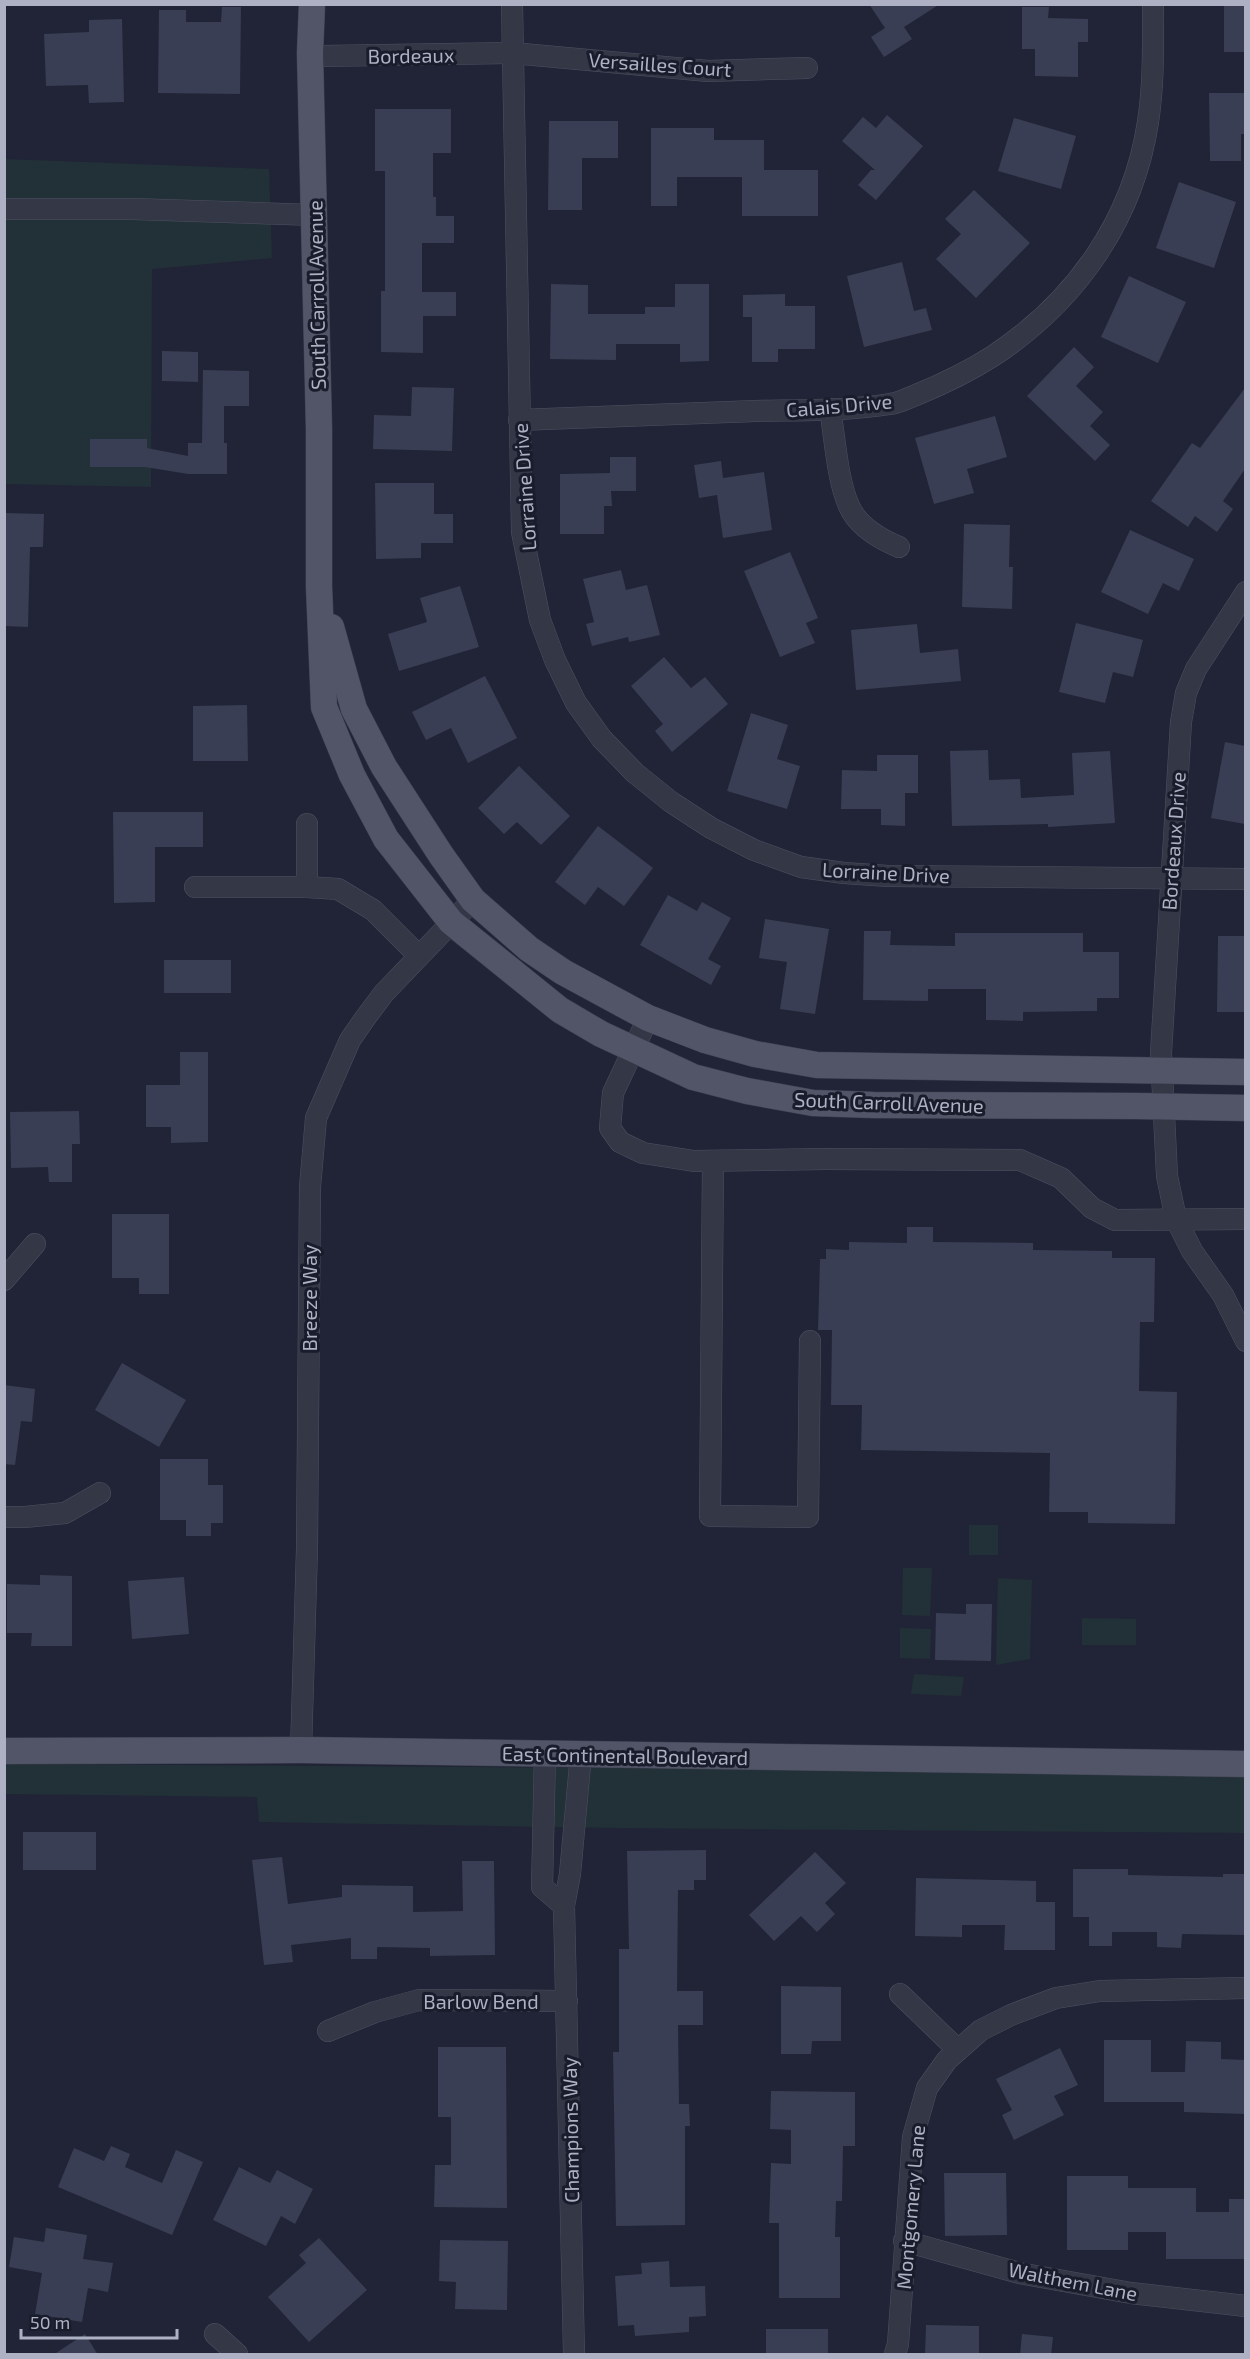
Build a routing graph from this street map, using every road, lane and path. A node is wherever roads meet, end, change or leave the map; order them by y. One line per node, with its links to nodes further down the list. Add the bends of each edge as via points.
1 (312, 4): 4 (main road, South Carroll Avenue)
2 (512, 4): 5 (street, Lorraine Drive)
3 (1153, 4): 9 (street, Calais Drive, via 1153,69 1139,164 1110,237 1090,266 1048,313 970,371 893,404)
4 (310, 53): 5 (street, Bordeaux); 8 (main road, South Carroll Avenue)
5 (512, 53): 6 (street, Versailles Court, via 708,71); 10 (street, Lorraine Drive)
6 (807, 68)
7 (4, 209): 8 (street)
8 (314, 215): 12 (main road, South Carroll Avenue)
9 (830, 409): 10 (street, Calais Drive); 11 (street, via 849,507 864,526)
10 (519, 420): 15 (street, Lorraine Drive, via 522,532 540,620 555,660 576,703 602,739 671,802 754,850 812,869 888,876)
11 (899, 547)
12 (319, 586): 19 (main road, South Carroll Avenue, via 354,709 396,786); 20 (main road, South Carroll Avenue, via 324,707 352,775 386,839)
13 (1245, 592): 15 (street, Bordeaux Drive, via 1196,669 1186,693)
14 (307, 824): 18 (street)
15 (1171, 877): 16 (street, Lorraine Drive); 24 (street, Bordeaux Drive)
16 (1245, 879)
17 (195, 886): 18 (street)
18 (308, 887): 21 (street, via 338,889 373,910)
19 (473, 900): 20 (street, Breeze Way); 22 (main road, South Carroll Avenue, via 529,949 563,972)
20 (451, 922): 21 (street, Breeze Way); 23 (main road, South Carroll Avenue, via 560,1010)
21 (419, 956): 37 (street, Breeze Way, via 384,993 350,1041 316,1118 310,1187 308,1548)
22 (648, 1018): 23 (street); 24 (main road, South Carroll Avenue, via 705,1041 817,1065)
23 (632, 1050): 26 (main road, South Carroll Avenue, via 693,1077 813,1103); 28 (street, via 613,1093 610,1128 620,1142 643,1153)
24 (1161, 1071): 25 (main road, South Carroll Avenue); 26 (street, Bordeaux Drive)
25 (1245, 1072)
26 (1162, 1106): 27 (main road, South Carroll Avenue); 30 (street, Bordeaux Drive, via 1167,1176)
27 (1245, 1108)
28 (713, 1161): 30 (street, via 1020,1160 1061,1178 1092,1208 1115,1220); 33 (street, via 710,1516 808,1517)
29 (1245, 1219): 30 (street)
30 (1176, 1220): 34 (street, Bordeaux Drive, via 1223,1295)
31 (35, 1244): 32 (street)
32 (4, 1280)
33 (810, 1341)
34 (1245, 1341)
35 (100, 1493): 36 (street, via 65,1512)
36 (4, 1517)
37 (301, 1750): 38 (main road, East Continental Boulevard); 39 (main road, East Continental Boulevard)
38 (4, 1751)
39 (545, 1754): 40 (main road, East Continental Boulevard); 42 (street, via 542,1887)
40 (581, 1754): 41 (main road, East Continental Boulevard); 42 (street, Champions Way)
41 (1245, 1764)
42 (564, 1906): 45 (street, Champions Way)
43 (1245, 1988): 47 (street, Montgomery Lane, via 1100,1991 1056,1998 981,2030)
44 (900, 1994): 47 (street)
45 (567, 2001): 46 (street, Barlow Bend, via 419,2000); 52 (street, Champions Way)
46 (328, 2031)
47 (958, 2050): 48 (street, Montgomery Lane, via 927,2088 919,2112 913,2137)
48 (904, 2241): 49 (street, Walthem Lane, via 1019,2273 1131,2293); 53 (street, Montgomery Lane)
49 (1245, 2306)
50 (214, 2334): 51 (street)
51 (237, 2355)
52 (574, 2355)
53 (895, 2355)

